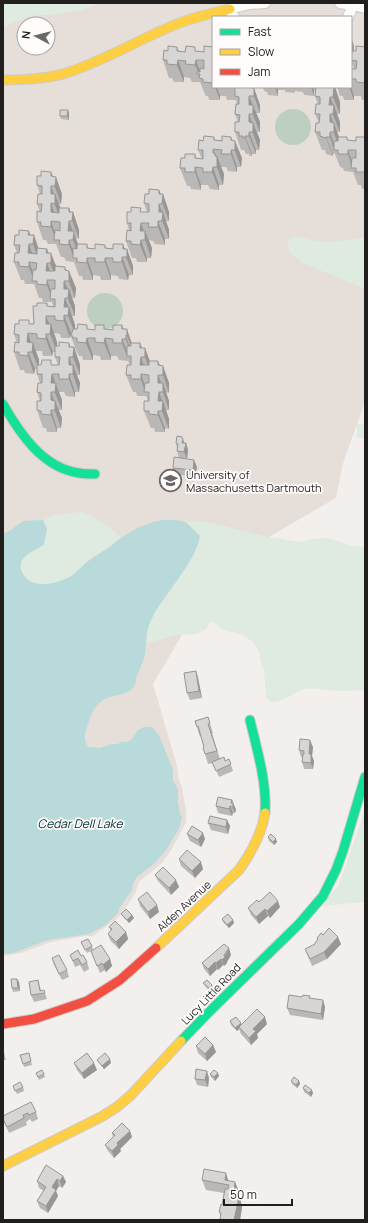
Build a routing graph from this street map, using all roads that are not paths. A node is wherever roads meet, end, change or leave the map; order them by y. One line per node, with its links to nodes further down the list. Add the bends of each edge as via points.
1 (265, 3): 5 (street, via 249,4)
2 (340, 3): 3 (street)
3 (353, 5): 4 (street); 6 (street)
4 (365, 8)
5 (232, 13): 7 (street, via 200,16 63,74 28,80)
6 (348, 16)
7 (3, 80)
8 (3, 404): 9 (street, via 23,437 49,462 63,470)
9 (95, 474)
10 (250, 720): 12 (street, Alden Avenue, via 266,810 256,842 239,870 120,980 87,1001 34,1019)
11 (365, 777): 13 (street, Lucy Little Road, via 336,870 324,896 299,924 211,1010 131,1095 101,1117)
12 (3, 1024)
13 (3, 1166)

